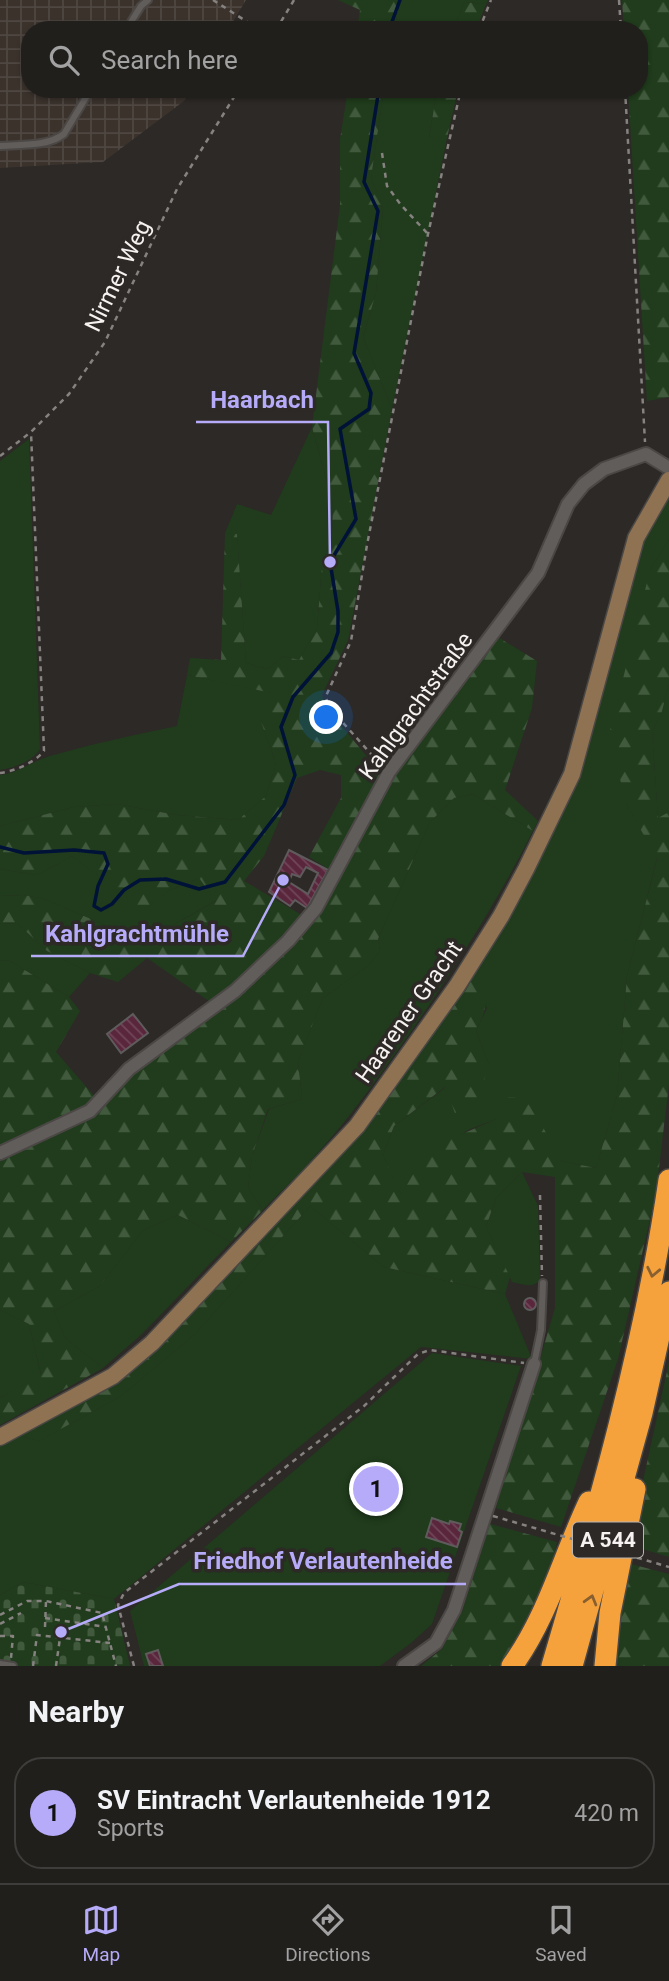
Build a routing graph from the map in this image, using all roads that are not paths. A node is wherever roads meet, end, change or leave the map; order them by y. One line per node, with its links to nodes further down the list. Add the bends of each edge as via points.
1 (148, 0): 2 (lane)
2 (132, 21)
3 (86, 98): 4 (lane, via 58,139)
4 (0, 146)
5 (669, 468): 7 (street, Kahlgrachtstraße, via 646,454 604,468 584,484 568,504 534,580 389,772 316,908 288,942 235,992 129,1069 90,1111)
6 (669, 480): 13 (main road, Haarener Gracht, via 636,538 572,774 514,893 457,986 358,1126 152,1343 113,1376)
7 (0, 1153)
8 (669, 1180): 14 (highway, A 544, one-way to 14)
9 (543, 1283): 11 (lane)
10 (669, 1292): 12 (highway, A 544)
11 (534, 1364): 15 (street, via 454,1609 436,1643)
12 (642, 1413): 18 (highway, A 544, one-way to 12); 19 (highway, via 639,1469 610,1613)
13 (0, 1437)
14 (612, 1453): 16 (highway, via 541,1619); 17 (highway, A 544)
15 (404, 1666)
16 (512, 1666)
17 (552, 1666)
18 (572, 1666)
19 (605, 1666)

